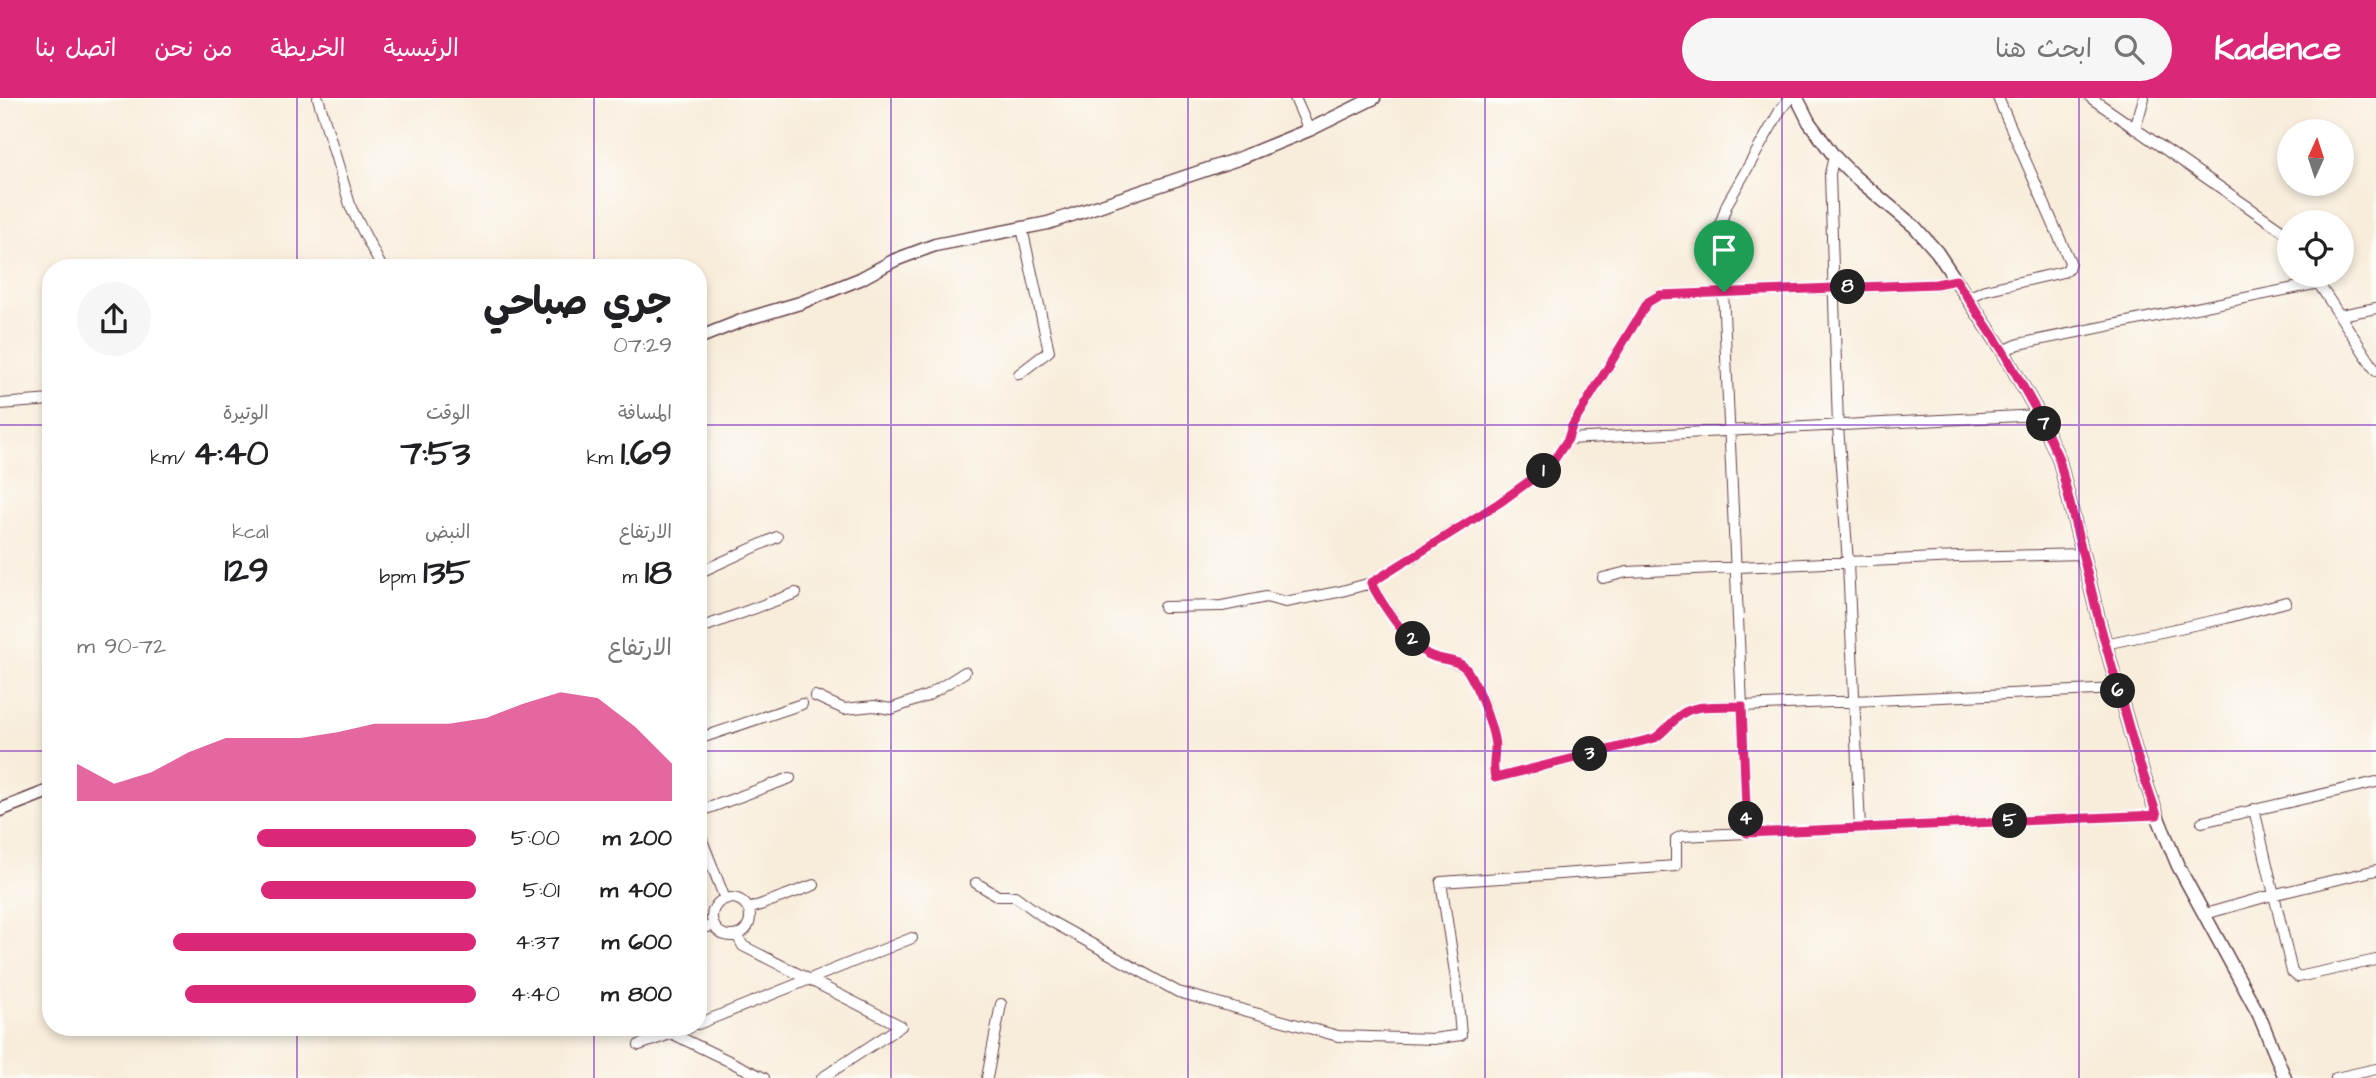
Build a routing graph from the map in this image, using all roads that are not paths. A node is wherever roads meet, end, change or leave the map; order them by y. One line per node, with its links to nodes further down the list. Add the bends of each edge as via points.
1 (317, 98): 14 (street, via 351,208)
2 (1295, 98): 10 (street)
3 (1374, 98): 10 (street)
4 (1790, 98): 19 (street, via 1727,204 1720,225)
5 (1797, 98): 11 (street)
6 (1998, 98): 20 (street, via 2070,262 2063,272)
7 (2091, 98): 9 (street)
8 (2144, 98): 9 (street)
9 (2135, 129): 12 (street)
10 (1309, 130): 13 (street, via 1225,163)
11 (1834, 156): 15 (street, via 1916,227); 16 (street, via 1830,174)
12 (2277, 227)
13 (1022, 228): 23 (street, via 935,245 800,303); 26 (street, via 1049,351)
14 (377, 259)
15 (1956, 280): 16 (street); 20 (street)
16 (1833, 286): 19 (street); 30 (street)
17 (2280, 287): 24 (street)
18 (2322, 287): 22 (street)
19 (1724, 292): 31 (street); 32 (street, via 1660,295 1648,302)
20 (1968, 298): 24 (street)
21 (2376, 308): 22 (street)
22 (2341, 315): 25 (street)
23 (707, 334)
24 (2003, 351): 29 (street)
25 (2376, 371)
26 (1019, 374)
27 (42, 401): 28 (street)
28 (0, 404)
29 (2039, 415): 30 (street); 34 (street, via 2059,459)
30 (1838, 426): 31 (street); 35 (street)
31 (1729, 430): 32 (street); 37 (street)
32 (1568, 439): 39 (street, via 1550,466)
33 (777, 537): 36 (street)
34 (2083, 554): 35 (street); 44 (street)
35 (1848, 563): 37 (street); 48 (street)
36 (707, 569)
37 (1736, 569): 38 (street, via 1627,572); 50 (street)
38 (1603, 578)
39 (1371, 583): 42 (street, via 1285,602 1266,597 1222,606); 50 (street, via 1382,604 1424,652 1467,670 1484,706 1495,746 1495,778 1655,738 1683,713 1695,709)
40 (796, 593): 43 (street)
41 (2286, 602): 44 (street)
42 (1164, 607)
43 (707, 626)
44 (2105, 644): 46 (street)
45 (965, 672): 47 (street, via 927,696 891,709 845,709)
46 (2118, 689): 48 (street); 58 (street)
47 (815, 696)
48 (1853, 702): 50 (street); 60 (street)
49 (802, 704): 51 (street)
50 (1742, 706): 61 (street)
51 (707, 736)
52 (790, 778): 55 (street)
53 (2376, 782): 56 (street)
54 (42, 794): 57 (street)
55 (707, 809)
56 (2254, 809): 59 (street); 66 (street)
57 (0, 810)
58 (2157, 815): 60 (street); 69 (street)
59 (2202, 822)
60 (1860, 828): 61 (street)
61 (1747, 833): 64 (street, via 1682,836 1676,839 1676,866 1441,882 1461,1035 1433,1039 1338,1036 1178,992 1045,918 1016,896 998,895)
62 (707, 854): 67 (street)
63 (2376, 870): 66 (street)
64 (976, 883)
65 (814, 885): 68 (street)
66 (2272, 895): 69 (street); 74 (street, via 2292,972 2298,977)
67 (724, 899): 68 (street, via 740,900); 70 (street, via 713,909)
68 (749, 909): 72 (street, via 750,922)
69 (2205, 914): 86 (street, via 2259,1015)
70 (714, 925): 71 (street); 72 (street, via 724,935)
71 (707, 927)
72 (737, 935): 75 (street, via 743,946)
73 (912, 938): 75 (street)
74 (2376, 960)
75 (811, 981): 77 (street); 84 (street, via 901,1026)
76 (1001, 1004): 85 (street)
77 (707, 1021)
78 (667, 1036): 80 (street)
79 (677, 1036): 83 (street)
80 (639, 1045)
81 (2376, 1069): 82 (street)
82 (2365, 1075): 87 (street)
83 (764, 1078)
84 (822, 1078)
85 (987, 1078)
86 (2286, 1078)
87 (2336, 1078)

